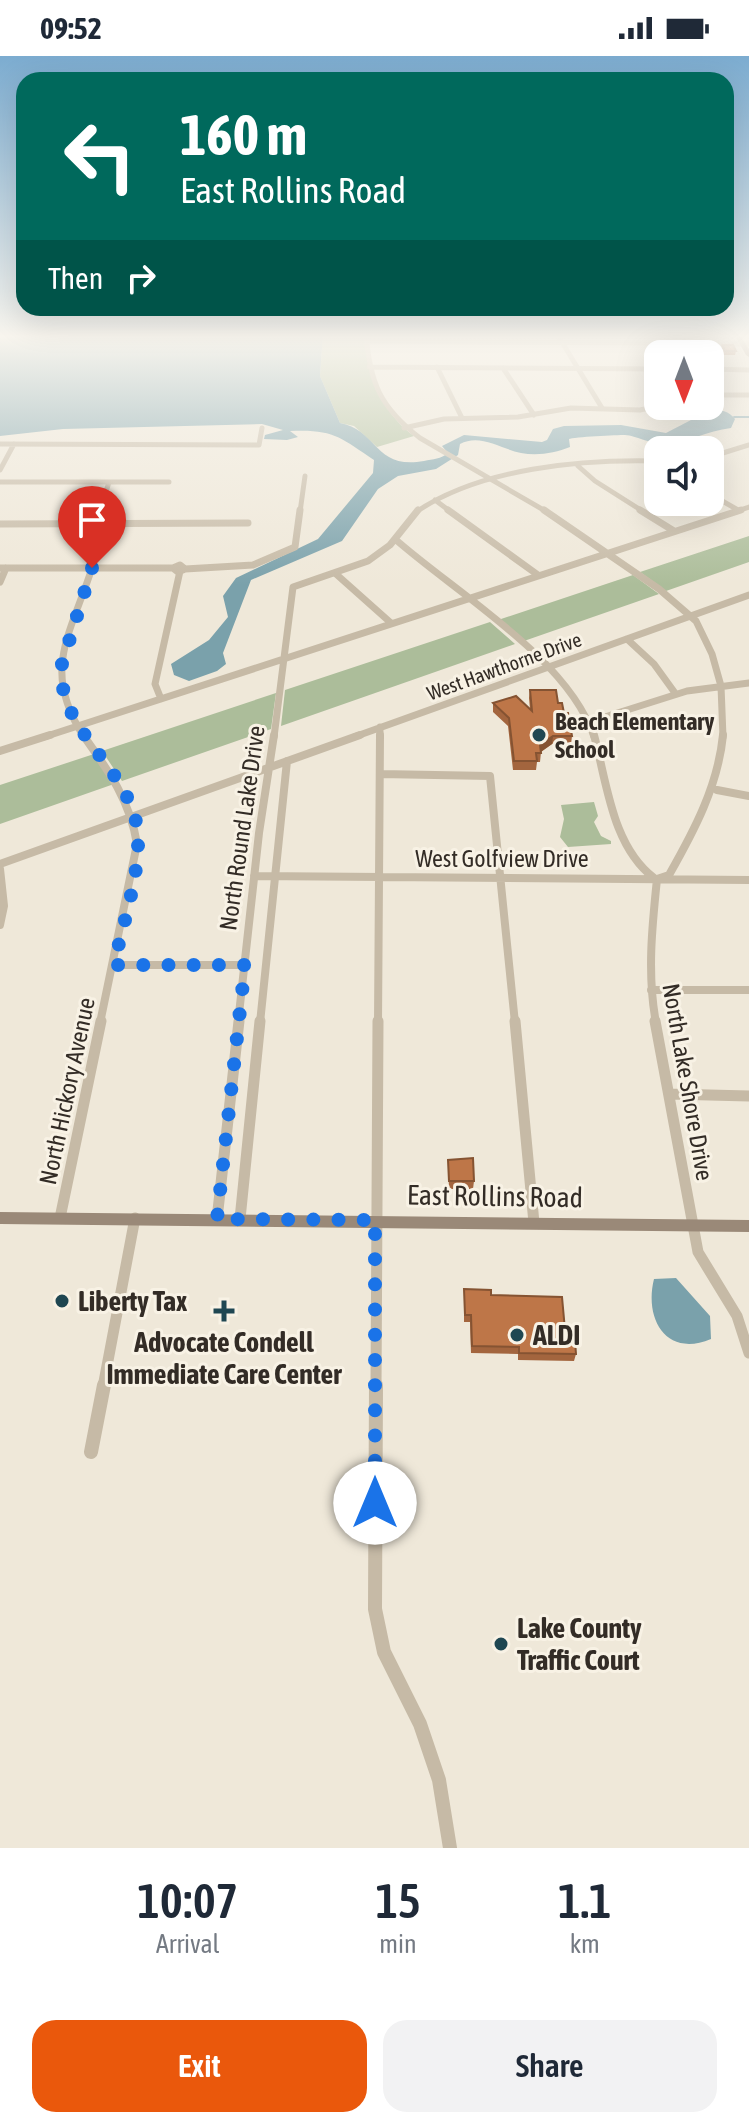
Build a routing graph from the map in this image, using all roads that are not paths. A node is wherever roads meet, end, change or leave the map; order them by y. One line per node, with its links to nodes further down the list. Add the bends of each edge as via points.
1 (396, 418): 5 (street)
2 (462, 418): 3 (street); 5 (street)
3 (471, 418)
4 (262, 428): 7 (street, via 259,445)
5 (404, 428): 15 (street)
6 (0, 444): 7 (street)
7 (14, 444): 10 (street)
8 (749, 445): 9 (street)
9 (724, 453)
10 (3, 458): 13 (street)
11 (644, 461): 12 (street)
12 (578, 466): 15 (street); 26 (street)
13 (0, 470)
14 (305, 476): 31 (street, via 295,547 253,565)
15 (492, 477): 19 (street); 28 (street)
16 (0, 482): 17 (street)
17 (109, 482): 18 (street); 23 (street)
18 (169, 482)
19 (435, 500): 27 (street, via 410,516); 33 (street)
20 (724, 502): 22 (street)
21 (749, 507): 22 (street)
22 (738, 510): 26 (street)
23 (97, 523): 24 (street); 25 (street)
24 (248, 523)
25 (0, 524)
26 (674, 531): 28 (street)
27 (395, 539): 32 (street, via 368,561); 36 (street)
28 (606, 553): 33 (street); 37 (street)
29 (3, 568): 30 (street); 34 (street)
30 (92, 568): 31 (street); 49 (street, North Hickory Avenue, via 60,680)
31 (179, 569): 45 (street, via 155,684)
32 (336, 574): 38 (street); 40 (street, North Round Lake Drive, via 295,586)
33 (538, 575): 36 (street)
34 (0, 582)
35 (749, 595): 37 (street, West Hawthorne Drive)
36 (466, 599): 38 (street); 41 (street)
37 (691, 616): 39 (street, West Hawthorne Drive); 42 (street, via 723,659)
38 (391, 623): 40 (street)
39 (627, 639): 41 (street, West Hawthorne Drive); 44 (street)
40 (284, 658): 45 (street); 53 (street, North Round Lake Drive)
41 (550, 666): 47 (street, via 573,692); 50 (street, West Hawthorne Drive)
42 (731, 683): 43 (street); 44 (street); 46 (street)
43 (749, 683)
44 (675, 693): 47 (street)
45 (161, 699): 49 (street)
46 (734, 701)
47 (589, 722): 63 (street, via 609,802 642,870)
48 (734, 724): 55 (street)
49 (79, 726): 51 (street); 57 (street, North Hickory Avenue, via 110,768)
50 (380, 727): 52 (street, West Hawthorne Drive); 54 (street)
51 (0, 751)
52 (287, 761): 53 (street, West Hawthorne Drive); 60 (street)
53 (269, 767): 57 (street, West Hawthorne Drive); 59 (street, North Round Lake Drive)
54 (380, 774): 61 (street); 62 (street, via 490,776)
55 (717, 790): 56 (street); 63 (street, via 669,875)
56 (749, 796)
57 (133, 816): 58 (street, West Hawthorne Drive); 66 (street, North Hickory Avenue, via 137,844)
58 (0, 866): 65 (street)
59 (254, 876): 60 (street, West Golfview Drive); 67 (street, North Round Lake Drive)
60 (275, 876): 61 (street, West Golfview Drive); 76 (street)
61 (378, 877): 62 (street, West Golfview Drive); 77 (street)
62 (501, 878): 63 (street, West Golfview Drive); 78 (street)
63 (657, 879): 64 (street, West Golfview Drive); 68 (street, North Lake Shore Drive)
64 (749, 880)
65 (0, 925)
66 (114, 965): 67 (street); 73 (street, North Hickory Avenue)
67 (245, 965): 75 (street, North Round Lake Drive)
68 (651, 990): 69 (street); 70 (street, North Lake Shore Drive)
69 (749, 990)
70 (669, 1094): 71 (street); 79 (street, North Lake Shore Drive)
71 (749, 1096)
72 (0, 1218): 73 (main road, East Rollins Road)
73 (60, 1218): 74 (main road, East Rollins Road)
74 (135, 1218): 75 (main road, East Rollins Road); 82 (street)
75 (217, 1219): 76 (main road, East Rollins Road)
76 (240, 1219): 77 (main road, East Rollins Road)
77 (375, 1220): 78 (main road, East Rollins Road); 83 (street, via 375,1609 384,1652 420,1724 439,1780)
78 (534, 1223): 79 (main road, East Rollins Road)
79 (693, 1225): 80 (main road, East Rollins Road); 81 (street, North Lake Shore Drive, via 698,1252 737,1316)
80 (749, 1226)
81 (749, 1353)
82 (91, 1452)
83 (450, 1848)

